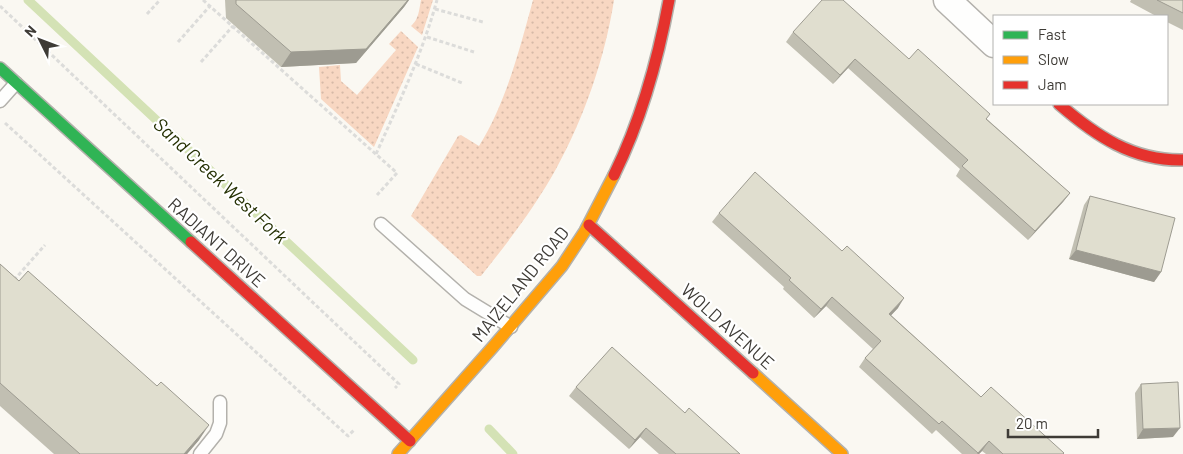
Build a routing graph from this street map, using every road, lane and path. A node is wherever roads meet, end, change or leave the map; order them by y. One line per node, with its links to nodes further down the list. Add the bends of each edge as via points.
1 (160, 0): 9 (path)
2 (203, 0): 7 (path)
3 (438, 0): 8 (path)
4 (669, 0): 28 (street, MAIZELAND ROAD, via 655,65 639,116)
5 (947, 0): 14 (street)
6 (0, 6): 33 (path, via 398,384)
7 (210, 6): 11 (path); 13 (path)
8 (435, 9): 10 (path); 12 (path)
9 (147, 14)
10 (483, 22)
11 (233, 26): 16 (path); 24 (path)
12 (427, 37): 15 (path); 17 (path)
13 (178, 42)
14 (993, 43)
15 (474, 52)
16 (201, 62)
17 (416, 64): 19 (path); 24 (path)
18 (0, 68): 20 (street, RADIANT DRIVE)
19 (462, 82)
20 (16, 83): 21 (lane); 33 (street, RADIANT DRIVE)
21 (0, 101)
22 (1060, 105): 25 (street, via 1101,138 1135,153 1171,162)
23 (5, 123): 33 (path, via 348,436)
24 (376, 154): 26 (path, via 397,173)
25 (1183, 160)
26 (377, 195)
27 (381, 224): 31 (lane, via 465,298)
28 (589, 225): 31 (street, MAIZELAND ROAD, via 566,260); 37 (street, WOLD AVENUE)
29 (45, 246): 30 (path)
30 (14, 280)
31 (511, 327): 34 (street, MAIZELAND ROAD)
32 (220, 402): 35 (lane, via 220,423 216,434)
33 (374, 408): 34 (street, RADIANT DRIVE)
34 (410, 441): 36 (street, MAIZELAND ROAD)
35 (200, 454)
36 (398, 454)
37 (842, 454)

